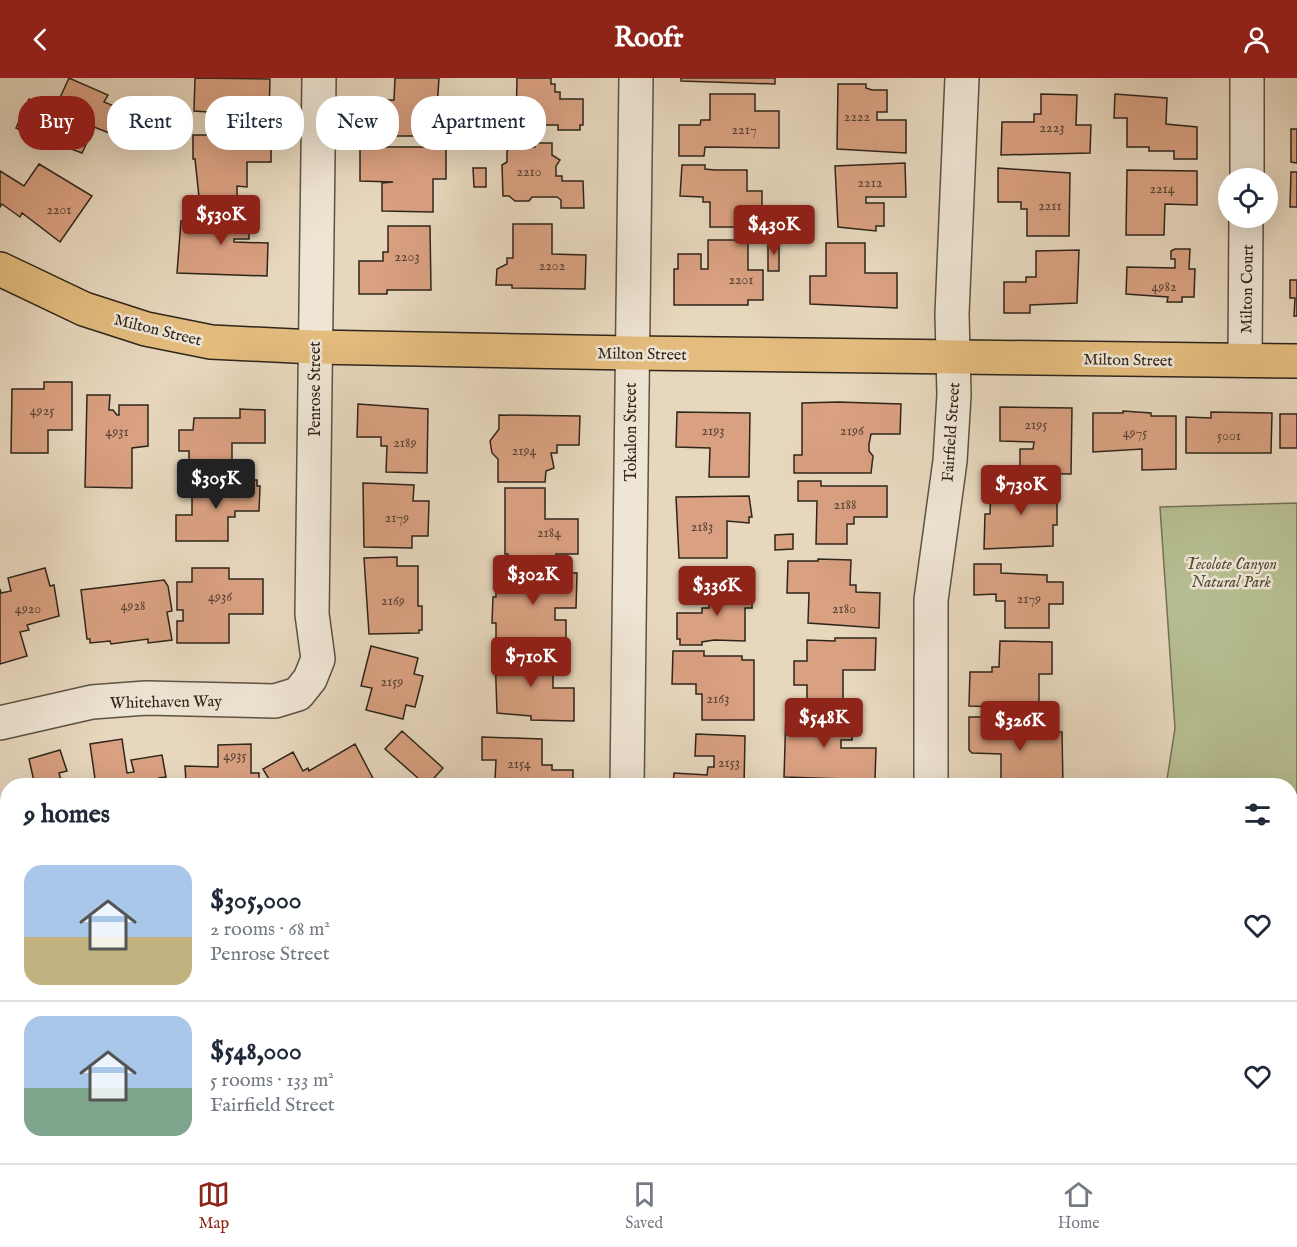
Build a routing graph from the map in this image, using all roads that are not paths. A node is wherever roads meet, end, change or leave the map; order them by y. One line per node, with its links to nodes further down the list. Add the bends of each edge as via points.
1 (319, 78): 8 (street, Penrose Street)
2 (636, 78): 9 (street, Tokalon Street)
3 (962, 78): 10 (street, Fairfield Street)
4 (1247, 78): 5 (street)
5 (1246, 168)
6 (1246, 228): 11 (street, Milton Court)
7 (0, 269): 8 (main road, Milton Street, via 84,309 146,328 211,342)
8 (314, 347): 9 (main road, Milton Street); 13 (street, Penrose Street, via 312,614 318,658 310,679)
9 (630, 353): 10 (main road, Milton Street); 15 (street, Tokalon Street)
10 (953, 356): 11 (main road, Milton Street); 16 (street, Fairfield Street, via 950,461 931,600)
11 (1245, 360): 12 (main road, Milton Street)
12 (1297, 361)
13 (298, 694): 14 (street, Whitehaven Way, via 275,701 146,698 92,702)
14 (0, 723)
15 (627, 778)
16 (931, 778)

